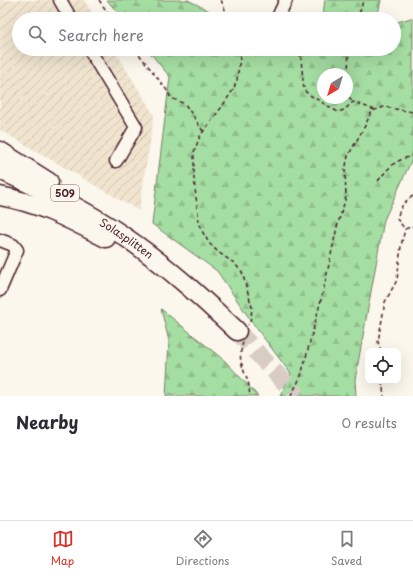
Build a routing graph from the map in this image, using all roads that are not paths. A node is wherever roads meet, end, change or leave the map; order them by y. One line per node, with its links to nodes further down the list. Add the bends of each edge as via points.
1 (60, 0): 3 (street)
2 (286, 0): 4 (street)
3 (67, 12)
4 (280, 12)
5 (93, 56): 7 (street, via 136,127)
6 (0, 150): 12 (highway, 509, via 90,210)
7 (116, 161)
8 (0, 170): 12 (highway, Solasplitten / 509, via 65,201)
9 (0, 179): 12 (highway, Solasplitten / 509)
10 (0, 196): 12 (highway, 509, via 18,199 52,211)
11 (0, 240): 13 (street, via 13,245 17,250)
12 (124, 242): 14 (highway, Solasplitten / 509, via 190,287)
13 (0, 290)
14 (241, 333)

